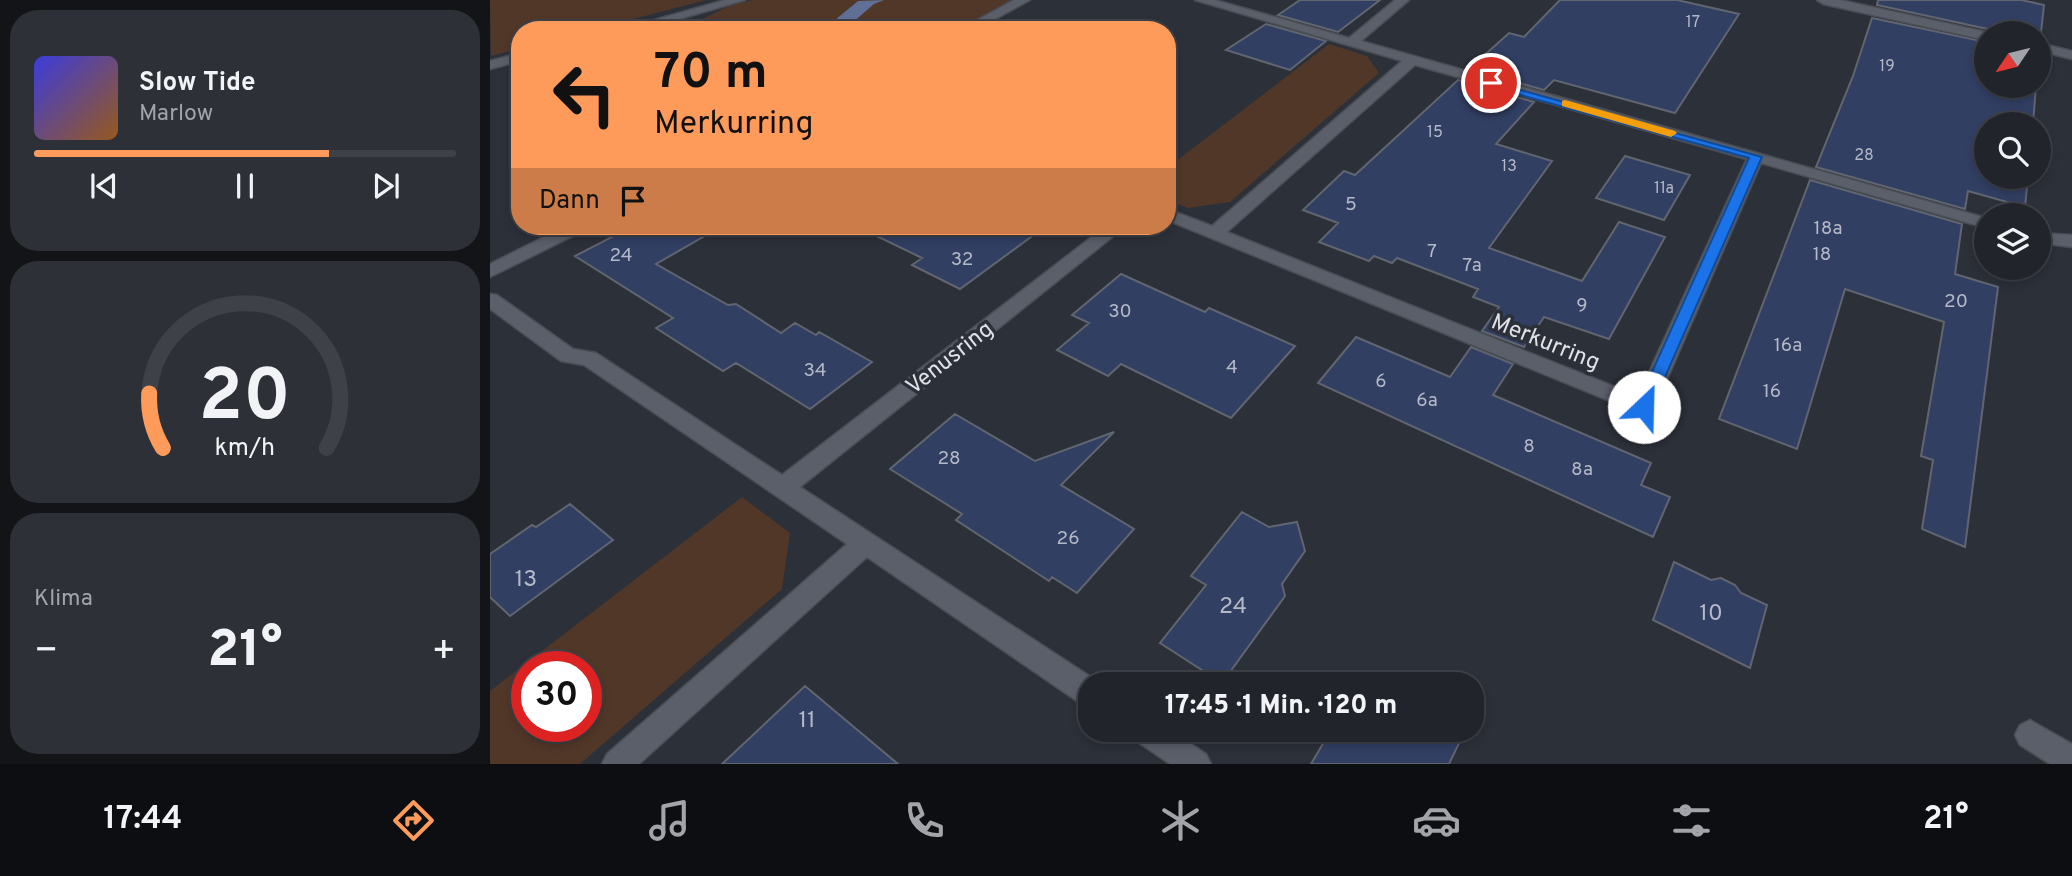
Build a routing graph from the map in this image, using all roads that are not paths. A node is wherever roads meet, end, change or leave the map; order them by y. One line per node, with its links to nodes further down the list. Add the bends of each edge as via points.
1 (739, 0): 6 (street)
2 (1024, 0): 7 (street)
3 (1201, 0): 9 (street)
4 (1403, 0): 9 (street)
5 (1823, 0): 8 (street)
6 (659, 21)
7 (983, 21)
8 (1974, 33)
9 (1350, 43): 13 (street)
10 (2051, 50): 11 (street)
11 (2072, 54)
12 (511, 59): 14 (street)
13 (1411, 61): 15 (street); 18 (street)
14 (490, 65)
15 (1756, 157): 17 (street); 18 (street, Merkurring, via 1644,407)
16 (1176, 218): 18 (street, Merkurring)
17 (1974, 220)
18 (1214, 233)
19 (561, 235): 23 (street)
20 (1105, 235): 25 (street, Venusring)
21 (2051, 239): 22 (street)
22 (2072, 241)
23 (490, 271)
24 (490, 300): 25 (street, via 568,356 589,358)
25 (782, 488): 26 (street)
26 (866, 543): 27 (street); 31 (street)
27 (1078, 685)
28 (2030, 735): 30 (street)
29 (1162, 742): 32 (street)
30 (2072, 761)
31 (617, 764)
32 (1196, 764)

